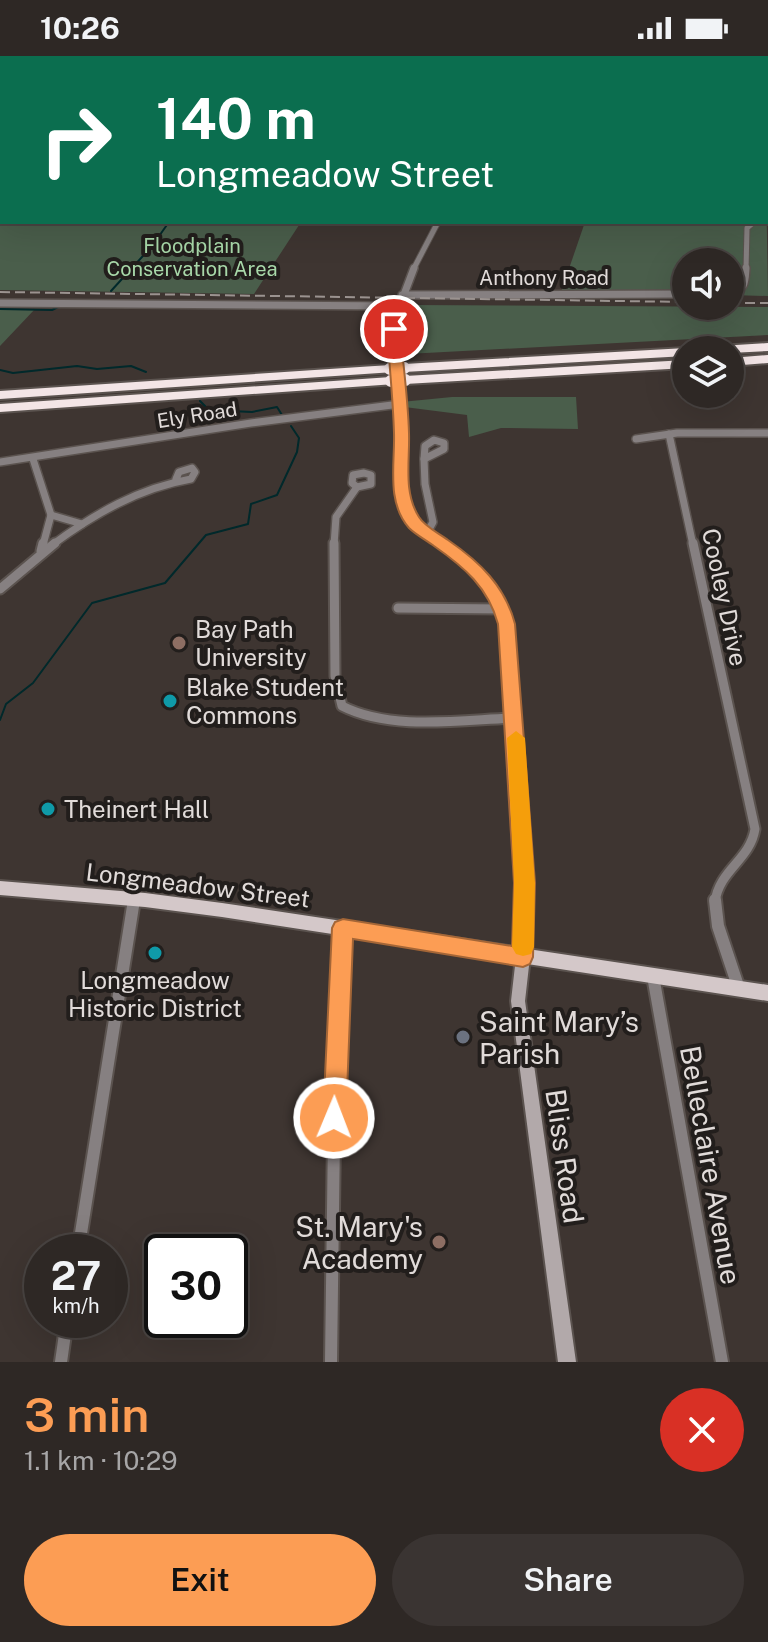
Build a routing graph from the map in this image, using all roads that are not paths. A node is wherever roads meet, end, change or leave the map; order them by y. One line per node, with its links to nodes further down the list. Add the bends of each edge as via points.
1 (437, 224): 5 (street)
2 (752, 224): 3 (street, via 747,228)
3 (744, 286)
4 (672, 294): 5 (street, Anthony Road)
5 (402, 295): 8 (street)
6 (0, 303): 7 (street)
7 (374, 306): 8 (street); 9 (street)
8 (398, 306): 9 (street)
9 (394, 321): 18 (street)
10 (768, 347): 11 (highway)
11 (744, 348)
12 (672, 353): 16 (highway)
13 (768, 359): 14 (highway)
14 (744, 361)
15 (672, 364): 16 (highway)
16 (397, 374): 17 (highway); 19 (highway)
17 (0, 395)
18 (400, 404): 23 (street, Ely Road); 30 (street, via 402,495 412,520)
19 (0, 408)
20 (669, 434): 21 (street); 22 (street); 41 (street, Cooley Drive, via 755,829 753,845 724,875 715,898)
21 (768, 435)
22 (636, 439)
23 (33, 459): 25 (street, Ely Road); 28 (street)
24 (424, 459): 30 (street, via 424,489 433,522)
25 (0, 462)
26 (176, 479): 29 (street)
27 (357, 487): 35 (street, via 334,525 335,676 342,706 354,714 390,718)
28 (51, 515): 29 (street); 31 (street)
29 (82, 524): 31 (street)
30 (427, 533): 34 (street, via 486,579)
31 (41, 551): 32 (street)
32 (0, 589)
33 (398, 608): 34 (street)
34 (502, 609): 35 (street)
35 (513, 718): 39 (street, via 525,883)
36 (0, 888): 37 (main road, Longmeadow Street)
37 (134, 899): 38 (main road, Longmeadow Street); 43 (street)
38 (343, 928): 39 (main road, Longmeadow Street); 46 (street)
39 (523, 957): 40 (main road, Longmeadow Street); 47 (main road, Bliss Road, via 518,1001)
40 (653, 976): 41 (main road, Longmeadow Street); 48 (street, Belleclaire Avenue)
41 (739, 989): 42 (main road, Longmeadow Street)
42 (768, 993)
43 (81, 1234)
44 (64, 1338): 45 (street)
45 (61, 1362)
46 (331, 1362)
47 (567, 1362)
48 (722, 1362)

